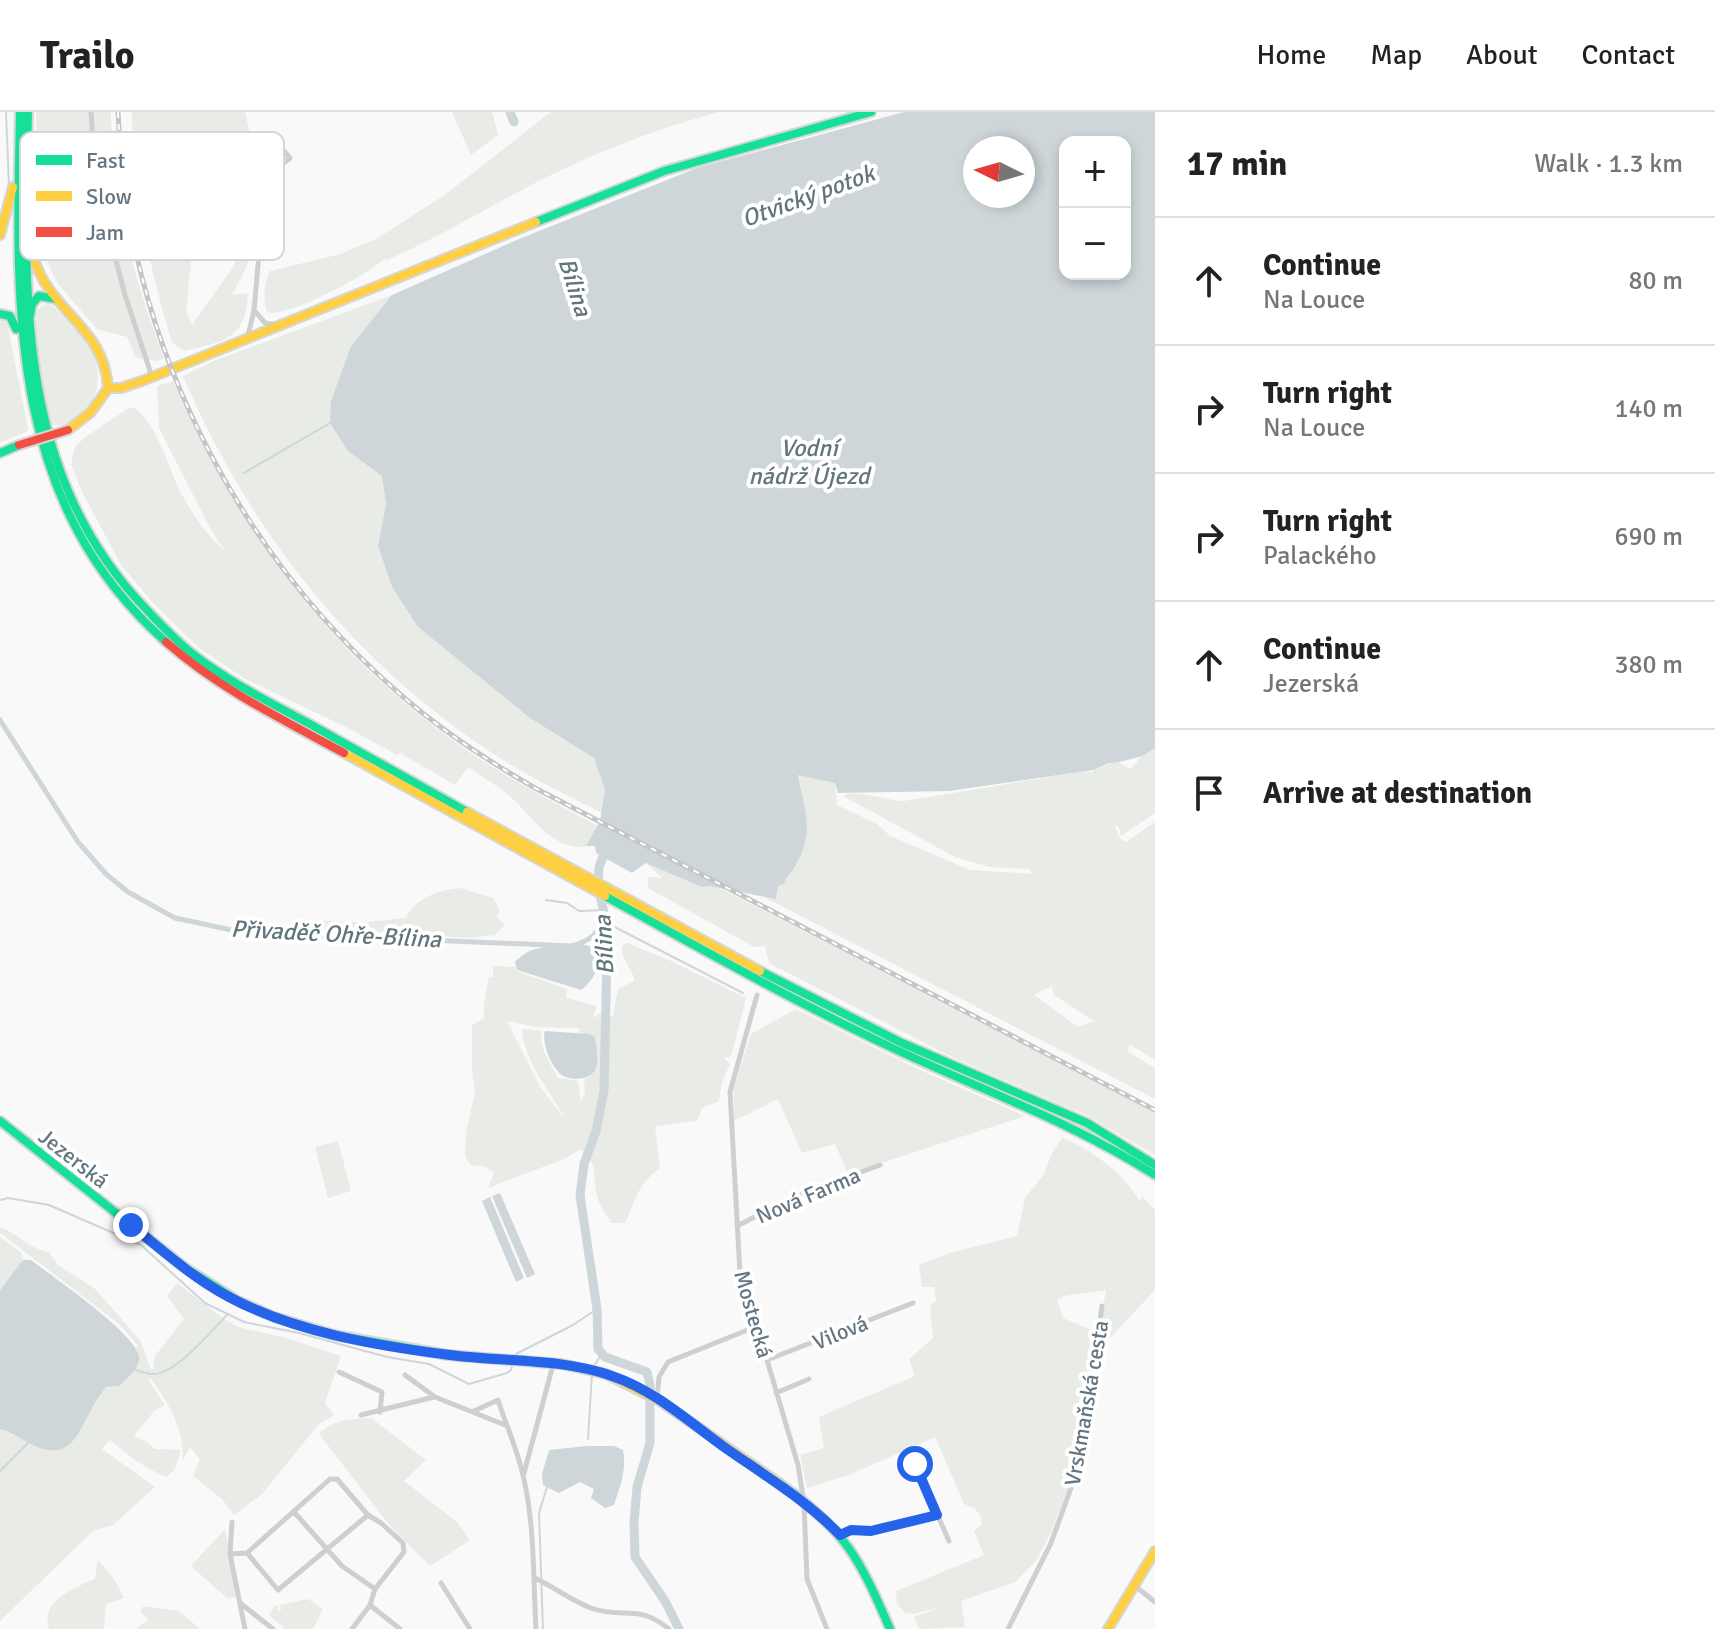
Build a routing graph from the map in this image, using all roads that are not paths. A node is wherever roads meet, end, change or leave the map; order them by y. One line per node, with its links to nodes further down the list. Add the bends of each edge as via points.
1 (20, 112): 7 (main road)
2 (28, 112): 5 (main road)
3 (91, 112): 6 (street)
4 (871, 112): 16 (main road, via 664,171)
5 (28, 132)
6 (92, 132)
7 (19, 136): 8 (main road, via 12,194); 18 (main road, via 17,263)
8 (0, 235)
9 (26, 260): 18 (main road)
10 (33, 260): 13 (main road)
11 (116, 260): 19 (street)
12 (259, 260): 14 (street)
13 (56, 299): 18 (main road, via 39,296 32,304); 20 (main road, via 102,352)
14 (254, 310): 16 (street, via 265,323); 17 (street)
15 (0, 314): 18 (main road, via 13,320)
16 (283, 326): 17 (main road)
17 (247, 340): 19 (main road)
18 (26, 356): 25 (main road, via 50,447 73,507 131,596 201,660 867,1027 1080,1120); 26 (main road, via 41,447 65,510 124,600 198,667 248,700 896,1050 1076,1128)
19 (152, 377): 20 (main road)
20 (108, 388): 21 (main road, bridge, via 84,421)
21 (0, 453)
22 (757, 995): 27 (street, Mostecká, via 730,1092)
23 (0, 1121): 32 (main road, Jezerská, via 184,1267 226,1295 279,1319 382,1344)
24 (880, 1165): 27 (street, Nová Farma, via 801,1193)
25 (1155, 1165)
26 (1155, 1175)
27 (737, 1226): 30 (street, Mostecká, via 740,1273)
28 (913, 1303): 31 (street, Vilová)
29 (1102, 1306): 76 (street, Vrskmaňská cesta, via 1079,1466 1051,1543)
30 (755, 1327): 31 (street, Mostecká); 39 (street, via 668,1362 659,1377)
31 (767, 1360): 37 (street, Mostecká)
32 (553, 1365): 39 (main road, Jezerská, via 593,1370); 46 (street)
33 (339, 1372): 42 (street, via 382,1392)
34 (405, 1375): 36 (street)
35 (809, 1379): 37 (street)
36 (419, 1387): 38 (street); 40 (street)
37 (776, 1393): 49 (street, Mostecká)
38 (435, 1397): 40 (street); 41 (street)
39 (657, 1399): 49 (main road, Jezerská)
40 (408, 1402): 42 (street)
41 (474, 1411): 44 (street); 44 (street, via 498,1400)
42 (380, 1412): 43 (street)
43 (361, 1415)
44 (506, 1425): 45 (street)
45 (515, 1445): 46 (street); 48 (street)
46 (529, 1449): 48 (street)
47 (915, 1464): 52 (street)
48 (524, 1478): 60 (street)
49 (804, 1503): 54 (main road, Jezerská); 74 (street, Mostecká, via 807,1579)
50 (294, 1512): 51 (street, via 334,1478); 56 (street); 58 (street)
51 (368, 1515): 56 (street); 63 (street, via 404,1545)
52 (937, 1515): 54 (street); 55 (street)
53 (232, 1522): 59 (street)
54 (840, 1535): 75 (main road, Jezerská, via 865,1573)
55 (949, 1541)
56 (327, 1549): 58 (street, via 278,1590); 63 (street)
57 (1155, 1551): 62 (main road)
58 (247, 1553): 59 (street)
59 (230, 1554): 64 (street)
60 (538, 1579): 72 (street); 73 (street, via 591,1608 652,1615)
61 (441, 1583): 71 (street)
62 (1134, 1585): 65 (street); 77 (main road)
63 (375, 1589): 66 (street)
64 (239, 1602): 68 (street); 69 (street)
65 (1155, 1602)
66 (370, 1605): 67 (street); 70 (street)
67 (398, 1628)
68 (245, 1629)
69 (273, 1629)
70 (352, 1629)
71 (470, 1629)
72 (536, 1629)
73 (669, 1629)
74 (827, 1629)
75 (890, 1629)
76 (1008, 1629)
77 (1108, 1629)

